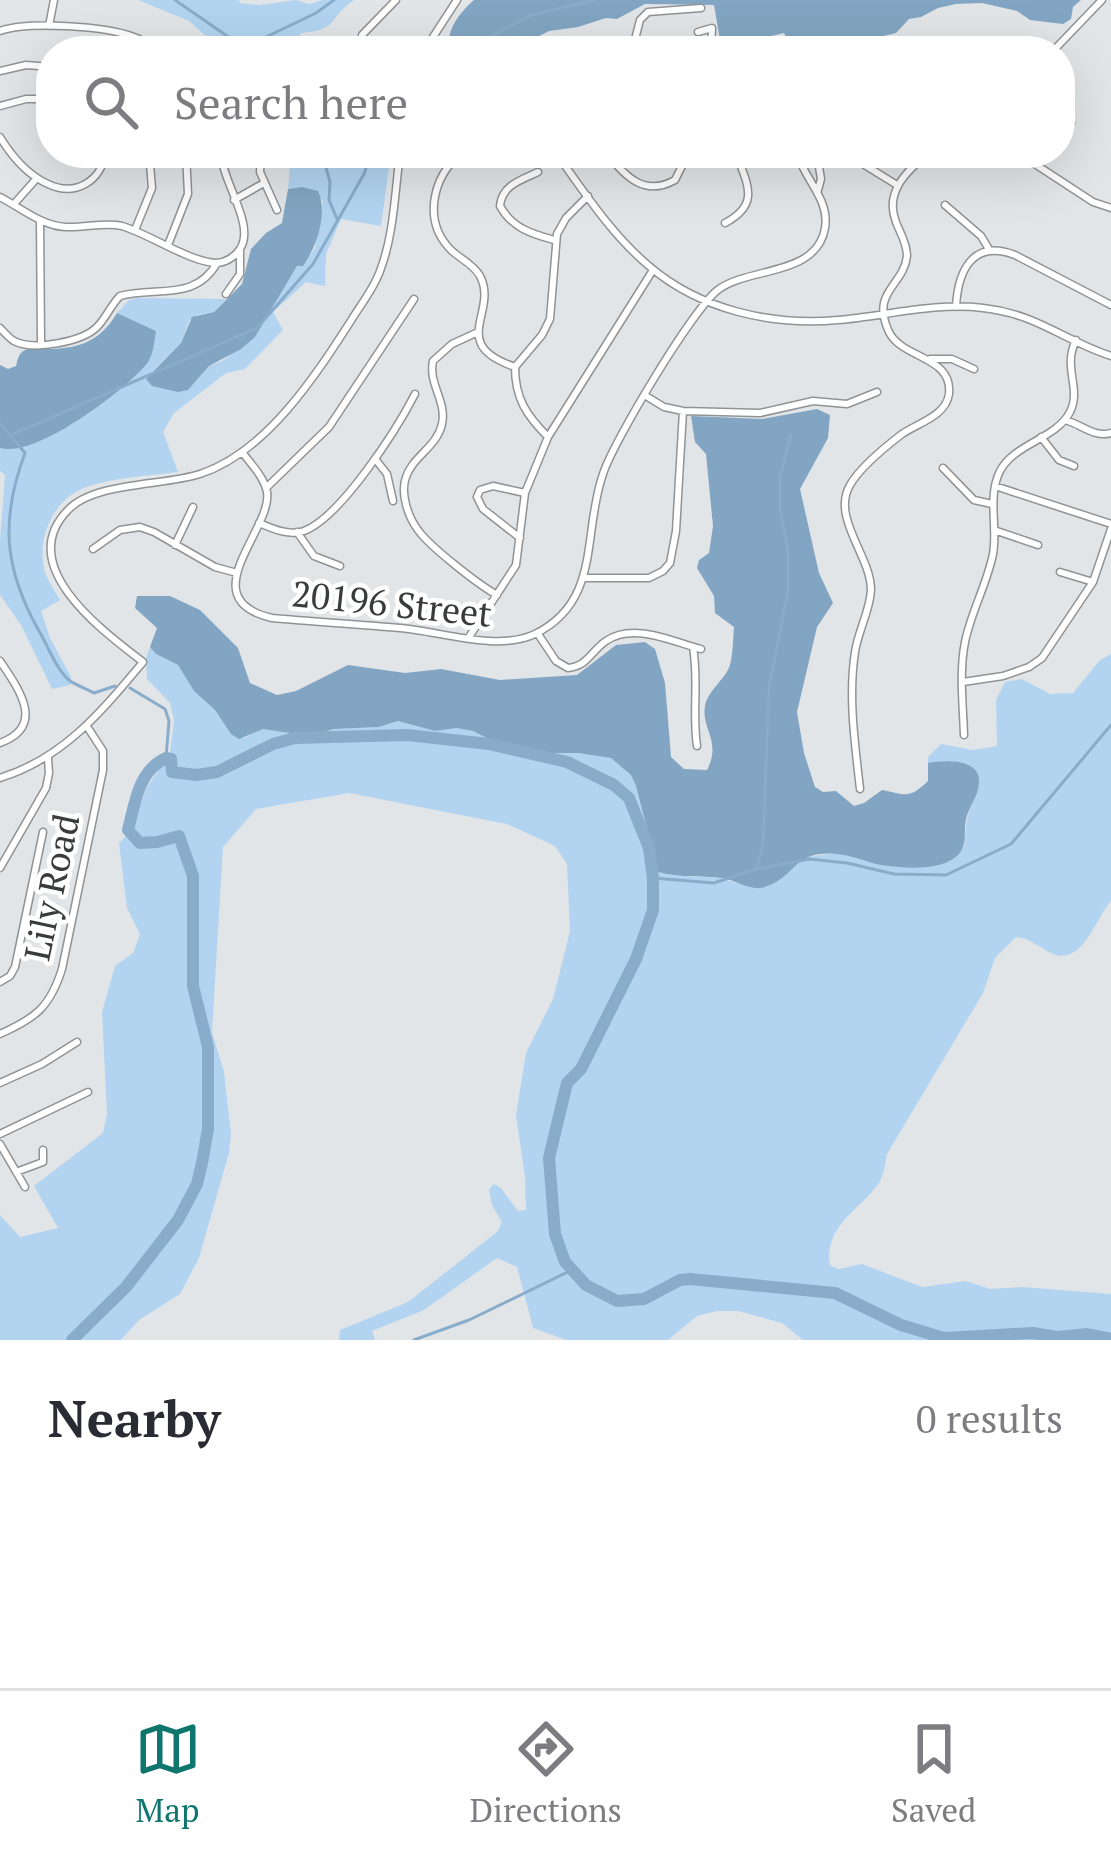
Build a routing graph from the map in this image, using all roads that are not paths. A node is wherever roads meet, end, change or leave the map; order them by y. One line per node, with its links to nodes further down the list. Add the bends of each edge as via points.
1 (54, 0): 6 (street)
2 (396, 0): 9 (street)
3 (457, 0): 11 (street)
4 (1102, 0): 14 (street)
5 (700, 8): 12 (street, via 648,12)
6 (49, 26): 7 (street); 10 (street)
7 (0, 31)
8 (698, 32): 13 (street, via 712,28)
9 (362, 35)
10 (131, 36)
11 (434, 36)
12 (636, 36)
13 (712, 36)
14 (1067, 36)
15 (36, 66): 16 (street)
16 (0, 71)
17 (36, 100): 18 (street)
18 (0, 106)
19 (0, 137): 37 (street)
20 (103, 168): 37 (street, via 82,185 57,188)
21 (149, 168): 50 (street, via 150,195)
22 (187, 168): 52 (street, via 188,194)
23 (222, 168): 43 (street)
24 (259, 168): 38 (street)
25 (398, 168): 79 (street, via 376,281 313,378)
26 (448, 168): 64 (street, via 434,221 481,278)
27 (567, 168): 41 (street)
28 (621, 168): 29 (street, via 653,187 675,180)
29 (681, 168)
30 (741, 168): 49 (street, via 748,198)
31 (805, 168): 40 (street)
32 (819, 168): 40 (street)
33 (869, 168): 39 (street)
34 (913, 168): 39 (street)
35 (1041, 168): 46 (street)
36 (538, 172): 51 (street, via 509,186 500,206 524,230)
37 (37, 178): 44 (street)
38 (264, 183): 43 (street); 47 (street)
39 (897, 185): 62 (street, via 892,209 907,256 885,294)
40 (818, 193): 59 (street, via 826,223 814,250 726,285)
41 (588, 196): 51 (street); 56 (street)
42 (0, 197): 44 (street)
43 (234, 200): 53 (street, via 244,228)
44 (14, 204): 48 (street)
45 (945, 206): 54 (street)
46 (1111, 208)
47 (277, 210)
48 (40, 220): 50 (street); 66 (street)
49 (725, 223)
50 (134, 230): 52 (street)
51 (554, 240): 69 (street, via 550,320)
52 (168, 245): 55 (street)
53 (240, 248): 55 (street); 57 (street, via 240,274)
54 (990, 251): 60 (street, via 1010,253); 61 (street, via 961,273)
55 (217, 262): 66 (street, via 189,288 124,294 98,327)
56 (653, 270): 59 (street); 77 (street)
57 (226, 295)
58 (414, 299): 84 (street, via 329,427)
59 (707, 301): 62 (street, via 791,322); 73 (street, 20196 Street)
60 (1111, 305)
61 (956, 307): 62 (street); 65 (street, via 1022,315)
62 (885, 315): 68 (street, via 895,340)
63 (0, 328): 66 (street, via 17,343)
64 (478, 332): 69 (street, via 490,356); 102 (street, via 433,361 442,425 408,473 405,495 423,537)
65 (1076, 340): 67 (street); 75 (street)
66 (41, 343)
67 (1111, 356)
68 (926, 359): 70 (street); 113 (street, via 946,376 945,405 894,440 846,495 871,586 854,664)
69 (515, 367): 77 (street, via 520,401)
70 (974, 369)
71 (877, 392): 74 (street, via 847,404 807,402 760,413)
72 (415, 394): 80 (street)
73 (646, 396): 74 (street); 100 (street, 20196 Street, via 602,477)
74 (683, 411): 100 (street, via 670,562 649,578)
75 (1065, 420): 76 (street); 78 (street)
76 (1111, 433)
77 (548, 436): 85 (street)
78 (1041, 437): 81 (street); 83 (street, via 1010,459)
79 (242, 452): 84 (street); 107 (street, via 200,474 89,496 57,524 54,566 67,592 143,662)
80 (376, 460): 86 (street); 92 (street, via 326,515)
81 (1074, 466)
82 (943, 468): 87 (street, via 974,500)
83 (995, 486): 87 (street); 90 (street)
84 (266, 488): 89 (street, 20196 Street)
85 (525, 493): 93 (street); 93 (street, via 489,487 477,496)
86 (393, 501)
87 (993, 504): 91 (street)
88 (193, 507): 94 (street)
89 (259, 524): 92 (street); 99 (street, 20196 Street)
90 (1111, 526): 101 (street)
91 (994, 530): 95 (street); 106 (street, via 965,639)
92 (297, 532): 97 (street, via 314,556)
93 (520, 538): 102 (street, via 516,565)
94 (175, 545): 96 (street, via 129,527); 99 (street)
95 (1038, 545)
96 (93, 549)
97 (340, 566)
98 (1060, 572): 101 (street)
99 (237, 573): 104 (street, 20196 Street, via 241,598 266,617)
100 (584, 578): 103 (street, 20196 Street, via 564,613)
101 (1093, 582): 106 (street, via 1037,662)
102 (497, 595): 104 (street)
103 (538, 633): 104 (street, 20196 Street, via 507,642); 110 (street, via 568,668 626,634 697,648)
104 (469, 638)
105 (0, 661): 109 (street, via 25,710 15,736)
106 (963, 682): 108 (street)
107 (88, 727): 111 (street); 117 (street, Lily Road, via 104,759 62,969 42,1010)
108 (964, 735)
109 (0, 743)
110 (697, 746)
111 (48, 757): 112 (street); 115 (street, via 46,788)
112 (0, 778)
113 (860, 789)
114 (43, 832): 116 (street, via 15,967)
115 (0, 868)
116 (0, 982)
117 (0, 1034)
118 (77, 1042): 119 (street)
119 (0, 1083)
120 (88, 1092): 121 (street)
121 (0, 1134)
122 (0, 1144): 124 (street)
123 (43, 1150): 124 (street, via 43,1162)
124 (16, 1172): 125 (street)
125 (25, 1187)

